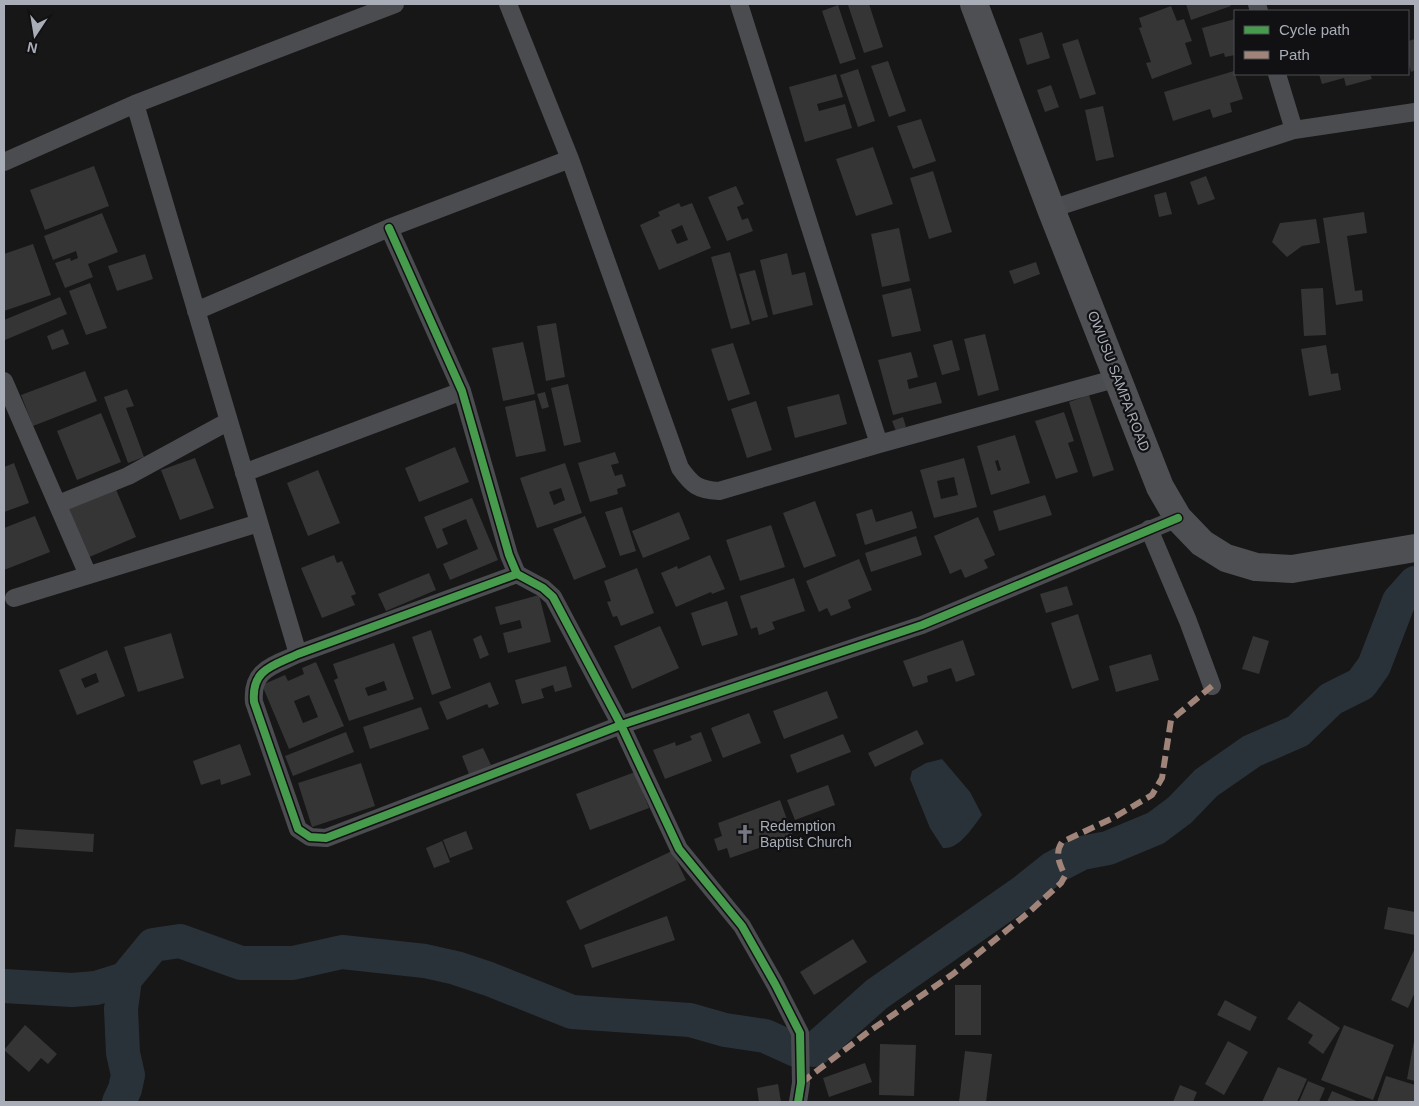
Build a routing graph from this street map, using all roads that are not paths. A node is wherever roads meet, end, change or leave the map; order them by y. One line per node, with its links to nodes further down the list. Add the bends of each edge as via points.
1 (395, 4): 5 (street)
2 (508, 4): 10 (street)
3 (739, 4): 19 (street)
4 (974, 4): 12 (main road, OWUSU SAMPA ROAD)
5 (376, 7): 7 (street)
6 (1277, 75): 9 (street)
7 (135, 104): 11 (street); 14 (street)
8 (1415, 112): 9 (street)
9 (1294, 130): 12 (street)
10 (570, 159): 13 (street); 19 (street, via 680,468 690,483 705,490 720,491)
11 (4, 162)
12 (1051, 209): 15 (main road, OWUSU SAMPA ROAD)
13 (389, 228): 14 (street); 17 (street)
14 (196, 311): 18 (street)
15 (1118, 378): 19 (street); 22 (main road, OWUSU SAMPA ROAD, via 1160,487)
16 (4, 381): 21 (street)
17 (462, 391): 20 (street); 26 (street)
18 (229, 421): 20 (street); 21 (street, via 128,476)
19 (879, 444)
20 (244, 473): 23 (street)
21 (58, 504): 27 (street)
22 (1178, 518): 24 (street); 25 (main road, OWUSU SAMPA ROAD, via 1202,543 1226,558 1256,567 1292,569)
23 (259, 523): 27 (street); 29 (street)
24 (1149, 529): 30 (street); 31 (street, via 922,625)
25 (1415, 548)
26 (517, 574): 29 (street); 31 (street, via 553,597)
27 (88, 575): 28 (street)
28 (14, 598)
29 (298, 654): 31 (street, via 268,668 256,679 253,690 254,702 298,829 310,837 326,838)
30 (1212, 686)
31 (621, 725): 32 (street, via 679,849 742,926 800,1033 802,1083)
32 (798, 1102)

